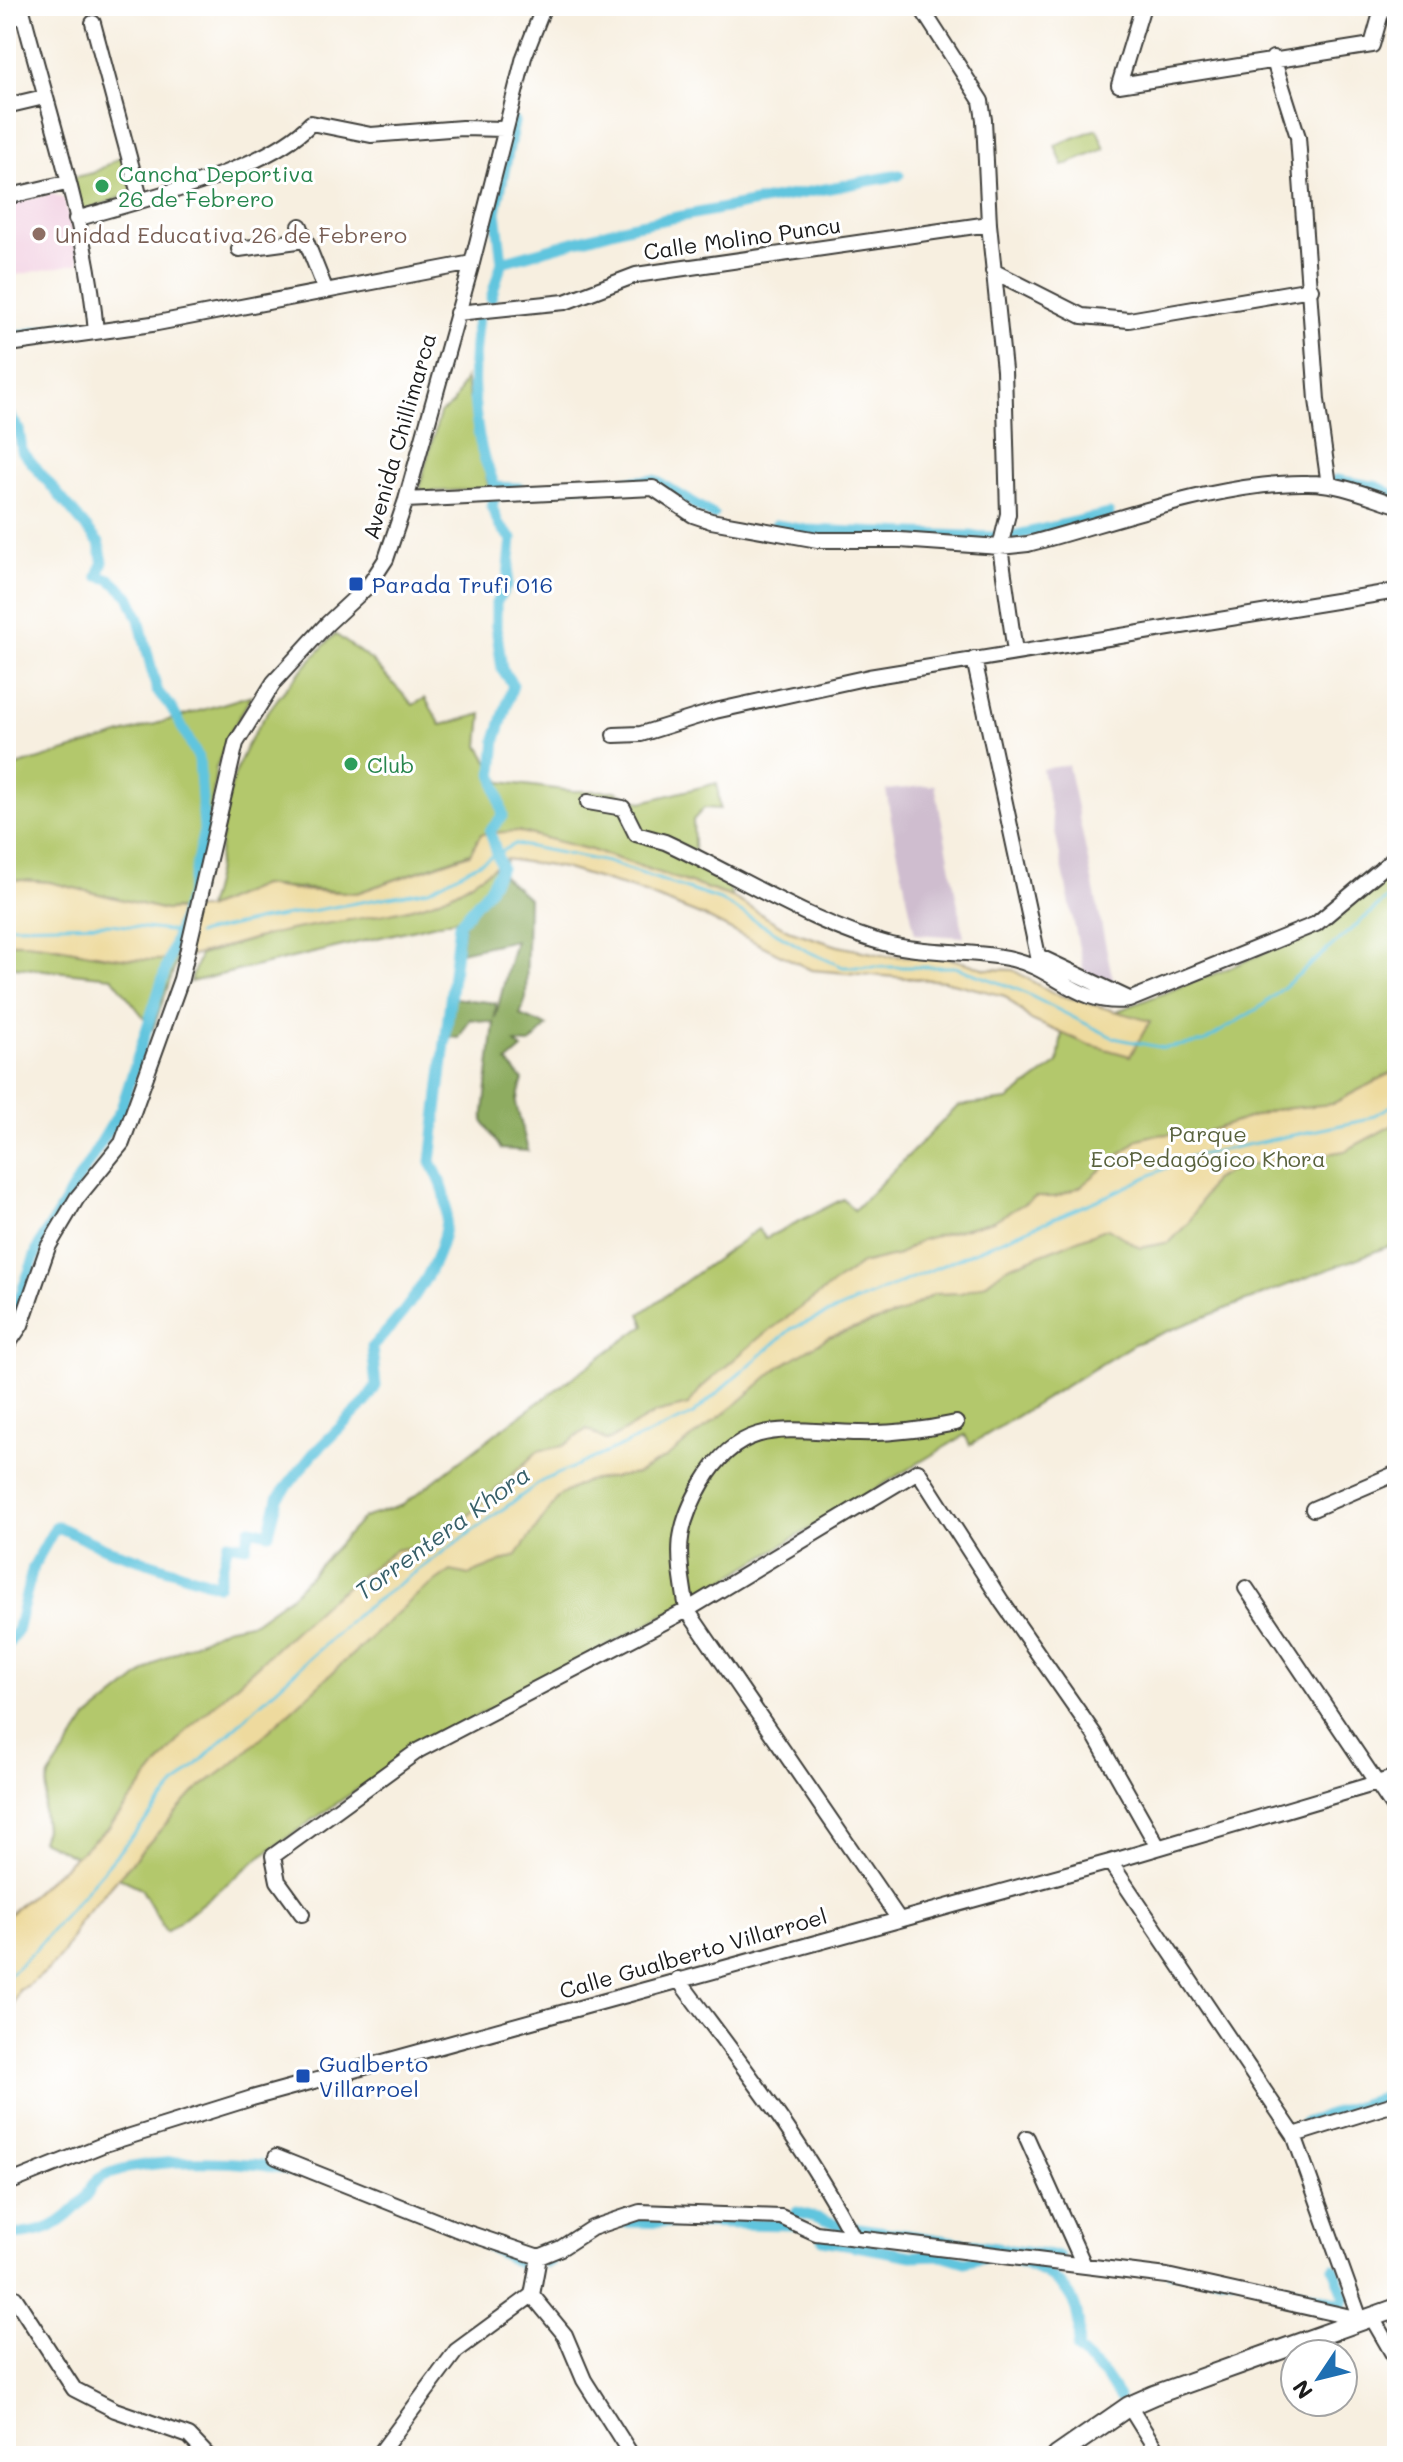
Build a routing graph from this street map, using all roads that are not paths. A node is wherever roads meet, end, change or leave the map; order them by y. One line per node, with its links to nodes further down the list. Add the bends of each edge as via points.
1 (544, 6): 11 (street, Avenida Chillimarca)
2 (920, 6): 16 (street, via 981,101)
3 (1143, 6): 8 (street, via 1119,85)
4 (1383, 6): 8 (street, via 1372,45)
5 (22, 10): 6 (street); 9 (street)
6 (6, 19)
7 (93, 23): 14 (street)
8 (1273, 58): 20 (street, via 1298,137)
9 (44, 97): 10 (street); 12 (street)
10 (6, 106)
11 (504, 129): 14 (street, via 371,135 311,123 288,145 218,176); 18 (street, Avenida Chillimarca)
12 (66, 183): 13 (street); 15 (street)
13 (6, 197)
14 (140, 198): 15 (street)
15 (76, 219): 23 (street)
16 (989, 224): 19 (street); 22 (street, Calle Molino Puncu, via 636,275 565,302)
17 (239, 249): 21 (street, via 302,233)
18 (472, 263): 21 (street); 22 (street, Avenida Chillimarca)
19 (993, 271): 20 (street, via 1082,316 1129,320); 28 (street, via 1004,370 1008,514)
20 (1311, 289): 25 (street, via 1317,400)
21 (326, 291): 23 (street)
22 (457, 313): 26 (street, Avenida Chillimarca)
23 (96, 332): 24 (street)
24 (9, 344)
25 (1329, 485): 27 (street); 28 (street, via 1237,489)
26 (406, 500): 28 (street, via 653,488 693,515 805,538); 36 (street, Avenida Chillimarca, via 386,559 369,585 274,682 236,743 195,927 122,1143 77,1198 48,1247 21,1325)
27 (1397, 505)
28 (1000, 547): 30 (street)
29 (1397, 591): 30 (street)
30 (1015, 652): 31 (street)
31 (974, 659): 32 (street, via 715,711 641,734); 35 (street, via 1038,956)
32 (614, 735)
33 (588, 802): 35 (street, via 623,808 636,834 679,848 830,923 892,945 1014,959 1094,1000)
34 (1397, 856): 35 (street, via 1316,924)
35 (1129, 1000)
36 (6, 1347)
37 (956, 1423): 41 (street, via 909,1433 772,1429 741,1439 715,1461 681,1524 680,1568)
38 (1397, 1473): 39 (street)
39 (1313, 1509)
40 (1246, 1588): 43 (street)
41 (687, 1610): 45 (street, via 918,1471 1087,1723); 47 (street, via 419,1750 273,1856 278,1881); 48 (street)
42 (1397, 1777): 43 (street, Calle Gualberto Villarroel)
43 (1375, 1783): 44 (street); 45 (street, Calle Gualberto Villarroel)
44 (1397, 1813)
45 (1158, 1847): 46 (street, Calle Gualberto Villarroel)
46 (1110, 1862): 48 (street, Calle Gualberto Villarroel); 51 (street)
47 (302, 1914)
48 (898, 1918): 49 (street, Calle Gualberto Villarroel)
49 (678, 1979): 54 (street, Calle Gualberto Villarroel, via 252,2098 105,2144); 55 (street, via 777,2111)
50 (1397, 2103): 51 (street)
51 (1294, 2135): 61 (street)
52 (1027, 2138): 57 (street)
53 (276, 2157): 56 (street)
54 (6, 2184)
55 (853, 2237): 56 (street, via 816,2233 781,2217 640,2212 592,2228); 57 (street)
56 (539, 2257): 59 (street)
57 (1083, 2263): 61 (street)
58 (6, 2294): 64 (street, via 15,2298 74,2389 189,2436)
59 (532, 2295): 65 (street, via 456,2351); 66 (street, via 565,2335 584,2380)
60 (1397, 2308): 61 (main road)
61 (1366, 2317): 62 (street); 63 (main road)
62 (1397, 2361)
63 (1129, 2406): 67 (main road); 68 (street)
64 (208, 2456)
65 (378, 2456)
66 (632, 2456)
67 (1057, 2456)
68 (1160, 2456)

